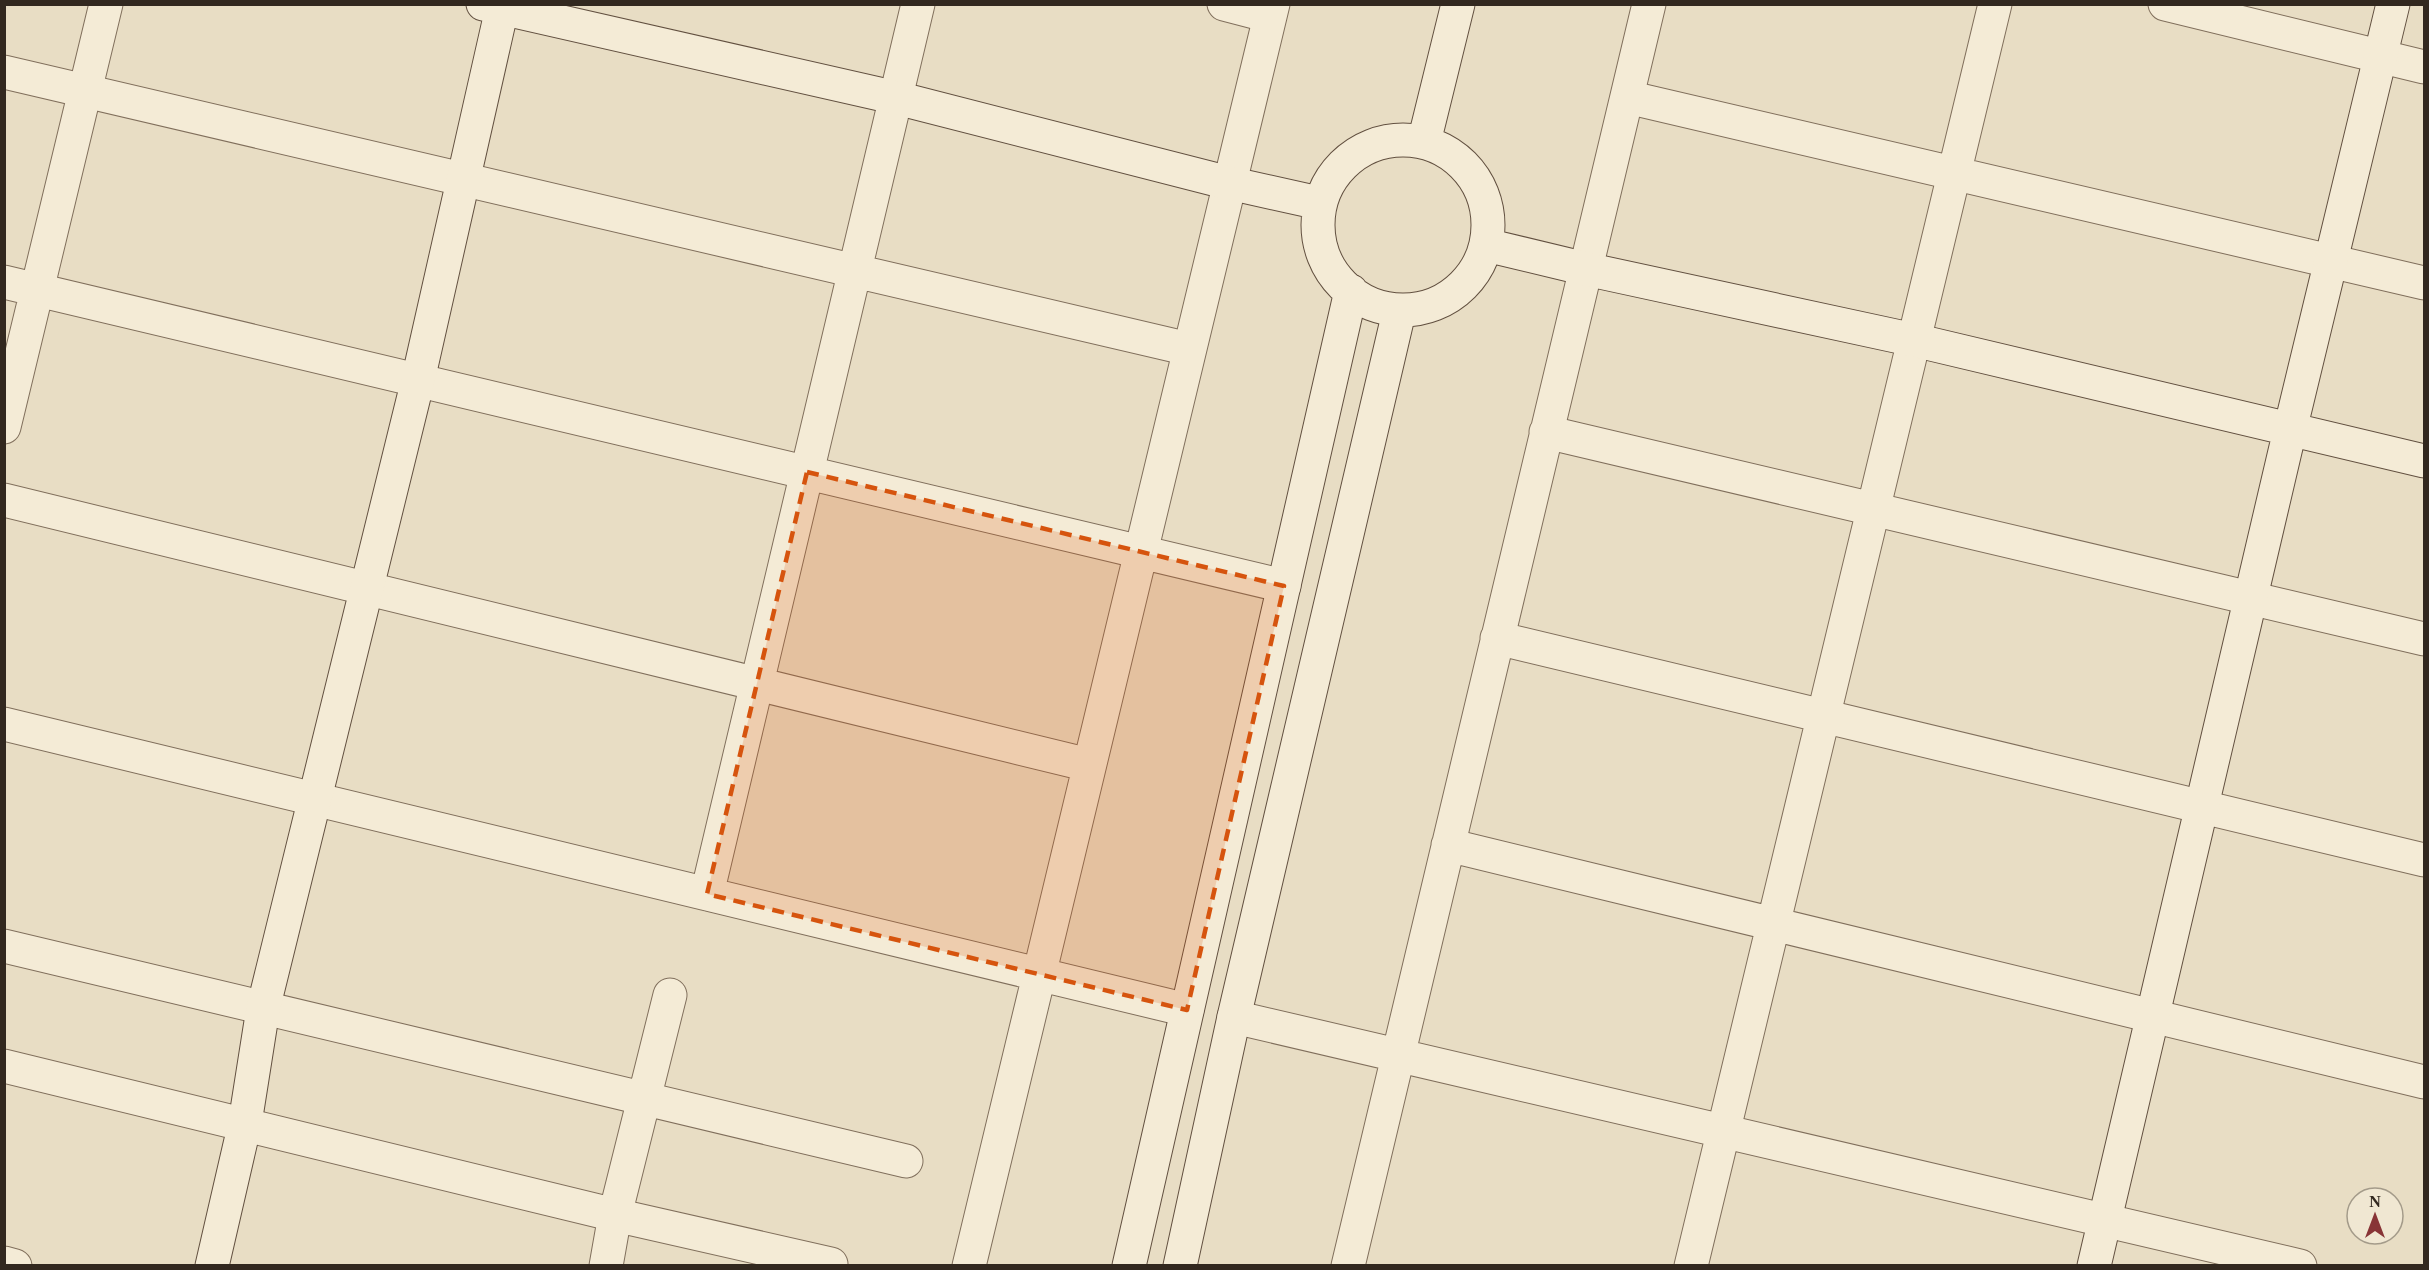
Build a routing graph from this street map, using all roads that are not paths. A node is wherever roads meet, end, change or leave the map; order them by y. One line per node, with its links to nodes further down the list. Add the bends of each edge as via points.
1 (106, 4): 14 (street)
2 (918, 4): 16 (street)
3 (1224, 4): 10 (street)
4 (1458, 4): 17 (street)
5 (1649, 4): 15 (street)
6 (1995, 4): 18 (street)
7 (2165, 4): 11 (street)
8 (2393, 4): 11 (street)
9 (496, 6): 16 (street); 19 (street)
10 (1271, 10): 20 (street)
11 (2381, 57): 12 (street); 23 (street)
12 (2424, 67)
13 (4, 72): 14 (street)
14 (86, 91): 19 (street); 28 (street)
15 (1627, 97): 18 (street); 24 (street)
16 (897, 98): 20 (street); 25 (street)
17 (1424, 142): 21 (street, via 1397,140 1371,146 1348,160 1330,180); 22 (street, via 1449,153 1470,172 1485,198 1489,228)
18 (1954, 173): 23 (street); 31 (street)
19 (463, 179): 25 (street); 33 (street)
20 (1229, 183): 21 (street); 32 (street)
21 (1319, 203): 29 (street, via 1318,232 1324,258 1338,280)
22 (1486, 245): 24 (street); 30 (street, via 1467,282 1444,300)
23 (2331, 261): 27 (street); 35 (street)
24 (1586, 269): 31 (street); 36 (street)
25 (855, 271): 32 (street); 38 (street)
26 (4, 282): 28 (street)
27 (2424, 283)
28 (38, 290): 33 (street); 34 (street)
29 (1351, 291): 30 (street, via 1359,298); 42 (street)
30 (1399, 312): 63 (street)
31 (1914, 340): 35 (street); 40 (street)
32 (1189, 349): 41 (street)
33 (418, 380): 38 (street); 43 (street)
34 (4, 427)
35 (2290, 430): 37 (street); 44 (street)
36 (1546, 432): 40 (street); 45 (street)
37 (2424, 462)
38 (807, 472): 41 (street); 47 (street)
39 (4, 500): 43 (street)
40 (1873, 509): 44 (street); 48 (street)
41 (1141, 552): 42 (street); 50 (street)
42 (1284, 586): 61 (street)
43 (367, 588): 47 (street); 51 (street)
44 (2250, 598): 46 (street); 52 (street)
45 (1497, 638): 48 (street); 53 (street)
46 (2424, 639)
47 (757, 684): 50 (street); 55 (street)
48 (1823, 717): 52 (street); 56 (street)
49 (4, 724): 51 (street)
50 (1089, 765): 58 (street)
51 (315, 799): 55 (street); 60 (street)
52 (2201, 807): 54 (street); 62 (street)
53 (1448, 845): 56 (street); 64 (street)
54 (2424, 860)
55 (706, 894): 58 (street)
56 (1773, 924): 62 (street); 69 (street)
57 (4, 946): 60 (street)
58 (1039, 974): 61 (street); 79 (street)
59 (670, 995): 67 (street)
60 (263, 1009): 67 (street); 68 (street)
61 (1187, 1010): 80 (street)
62 (2152, 1016): 66 (street); 72 (street)
63 (1234, 1017): 64 (street); 81 (street)
64 (1398, 1055): 69 (street); 75 (street)
65 (4, 1066): 68 (street)
66 (2424, 1082)
67 (644, 1100): 70 (street); 71 (street)
68 (245, 1123): 71 (street); 77 (street)
69 (1723, 1131): 72 (street); 82 (street)
70 (906, 1161)
71 (615, 1215): 74 (street); 78 (street)
72 (2104, 1220): 83 (street); 84 (street)
73 (4, 1263): 76 (street)
74 (831, 1264)
75 (1351, 1265)
76 (15, 1266)
77 (212, 1266)
78 (606, 1266)
79 (969, 1266)
80 (1128, 1266)
81 (1180, 1266)
82 (1691, 1266)
83 (2094, 1266)
84 (2300, 1266)

